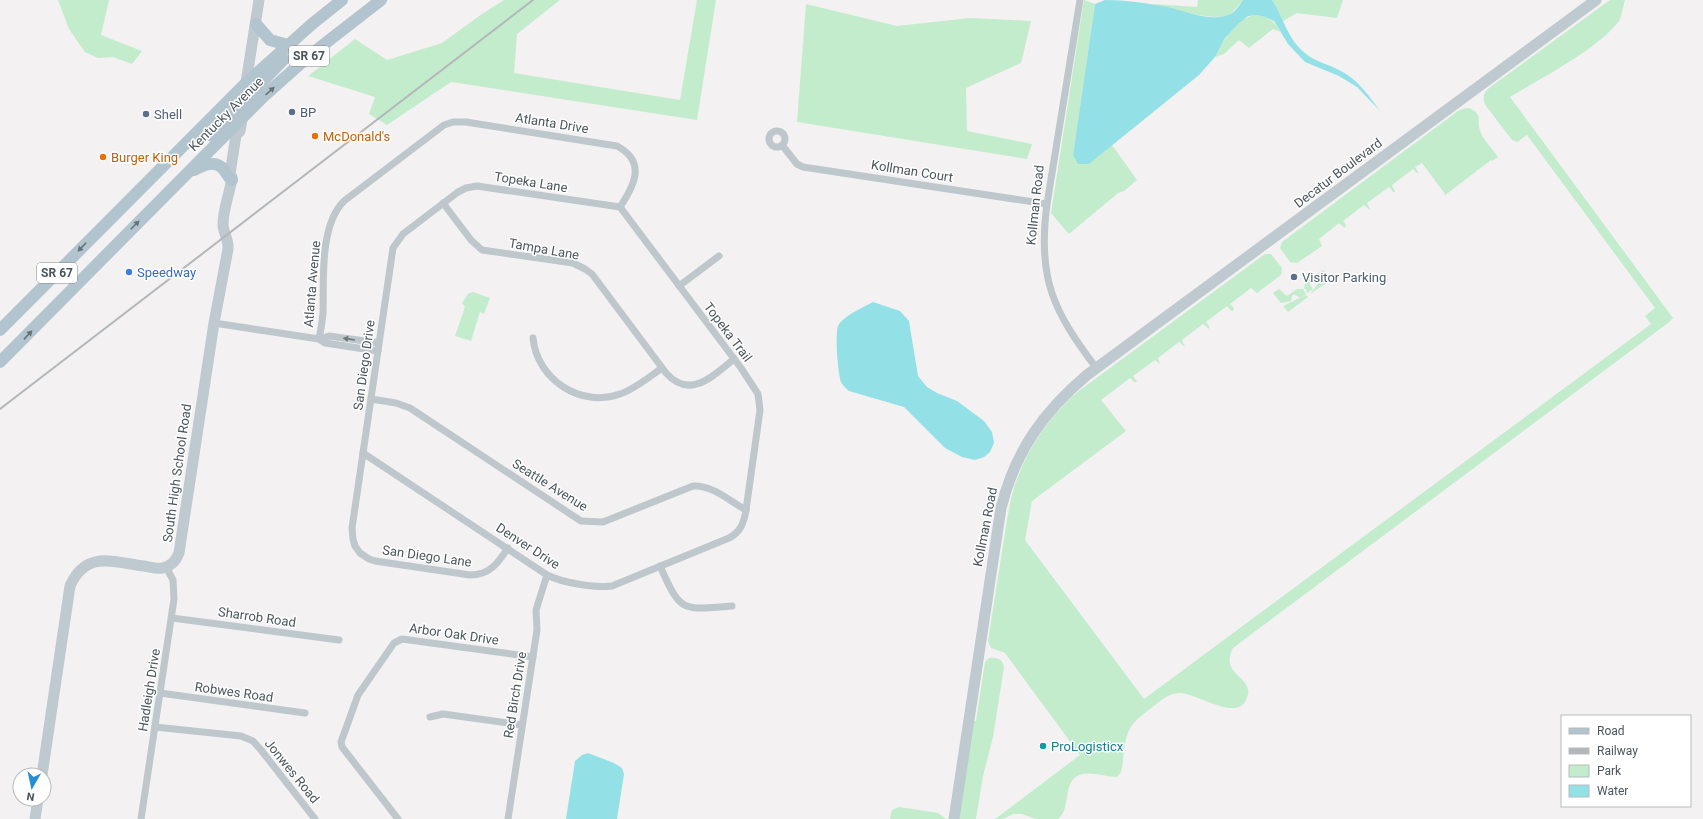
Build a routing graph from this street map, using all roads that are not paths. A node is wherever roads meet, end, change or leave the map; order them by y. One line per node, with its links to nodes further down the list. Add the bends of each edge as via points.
1 (259, 0): 7 (street, South High School Road)
2 (342, 0): 8 (main road, Kentucky Avenue / SR 67)
3 (351, 0): 10 (main road, via 277,66 252,94)
4 (381, 0): 10 (main road, Kentucky Avenue / SR 67, one-way to 4, via 309,56)
5 (1080, 0): 17 (street, Kollman Road)
6 (1596, 0): 29 (street, Decatur Boulevard)
7 (256, 24): 8 (main road, via 270,40); 9 (street, South High School Road)
8 (288, 45): 9 (main road, Kentucky Avenue / SR 67)
9 (245, 87): 10 (street, South High School Road); 15 (main road, via 238,106 168,185); 22 (main road, Kentucky Avenue / SR 67, one-way to 22)
10 (243, 113): 13 (main road, Kentucky Avenue / SR 67); 14 (street, South High School Road, via 240,131 243,135 237,174)
11 (451, 123): 18 (street, Atlanta Drive, via 466,122 614,145 628,153 635,170 633,186); 23 (street, Atlanta Avenue, via 437,129 344,201 335,212 328,232 323,273)
12 (782, 145): 17 (street, Kollman Court, via 797,164 803,167)
13 (185, 176): 14 (main road, via 202,165 210,164 222,168); 15 (main road, Kentucky Avenue / SR 67)
14 (232, 179): 21 (street, South High School Road, via 223,226 229,244)
15 (166, 194): 27 (main road, Kentucky Avenue / SR 67, one-way to 15)
16 (443, 203): 18 (street, Topeka Lane, via 464,189 477,186); 25 (street, San Diego Drive, via 403,234 393,248); 28 (street, Tampa Lane, via 471,240 482,250 572,263 586,269)
17 (1047, 204): 29 (street, Kollman Road, via 1044,248 1051,290 1065,324)
18 (620, 208): 20 (street, Topeka Trail)
19 (718, 256): 20 (street)
20 (679, 286): 26 (street, Topeka Trail)
21 (214, 323): 23 (street); 37 (street, South High School Road, via 179,553 175,561)
22 (0, 330)
23 (320, 338): 25 (street, via 325,343)
24 (532, 338): 28 (street, via 538,359 549,375 565,389 585,397 604,398 622,394)
25 (379, 347): 30 (street, San Diego Drive)
26 (734, 359): 28 (street, Tampa Lane, via 711,377 695,385 676,382); 32 (street, Topeka Trail, via 756,390 760,404)
27 (0, 362)
28 (662, 368)
29 (1097, 369): 55 (street, Kollman Road, via 1066,393 1038,425 1018,459 1006,490 999,518)
30 (371, 399): 31 (street, San Diego Drive); 32 (street, Seattle Avenue, via 410,408 581,520 603,522 693,486 712,489)
31 (363, 453): 34 (street, Denver Drive); 35 (street, San Diego Drive, via 352,531 353,542)
32 (746, 510): 33 (street, Topeka Trail)
33 (739, 530): 36 (street, Denver Drive, via 729,538)
34 (508, 548): 35 (street, San Diego Lane, via 493,568 474,575 375,561 364,557); 38 (street, Denver Drive)
35 (358, 551)
36 (660, 566): 38 (street, Denver Drive, via 604,587 560,580); 39 (street, via 674,596 683,605 696,609)
37 (166, 567): 40 (street, Hadleigh Drive, via 172,576 174,593); 48 (street, via 98,560 84,566 75,574 70,586)
38 (547, 575): 42 (street, Red Birch Drive, via 536,610 537,628)
39 (732, 606)
40 (172, 618): 41 (street, Sharrob Road); 43 (street, Hadleigh Drive)
41 (339, 640)
42 (533, 657): 46 (street, Red Birch Drive); 53 (street, Arbor Oak Drive, via 402,639 394,643 358,694 341,742 342,747)
43 (160, 694): 44 (street, Robwes Road); 47 (street, Hadleigh Drive)
44 (305, 713)
45 (430, 717): 46 (street, via 443,714)
46 (522, 725): 54 (street, Red Birch Drive)
47 (155, 727): 51 (street, Hadleigh Drive); 52 (street, Jonwes Road, via 241,736 252,741)
48 (43, 767)
49 (37, 807): 50 (street)
50 (35, 819)
51 (141, 819)
52 (315, 819)
53 (398, 819)
54 (508, 819)
55 (954, 819)

